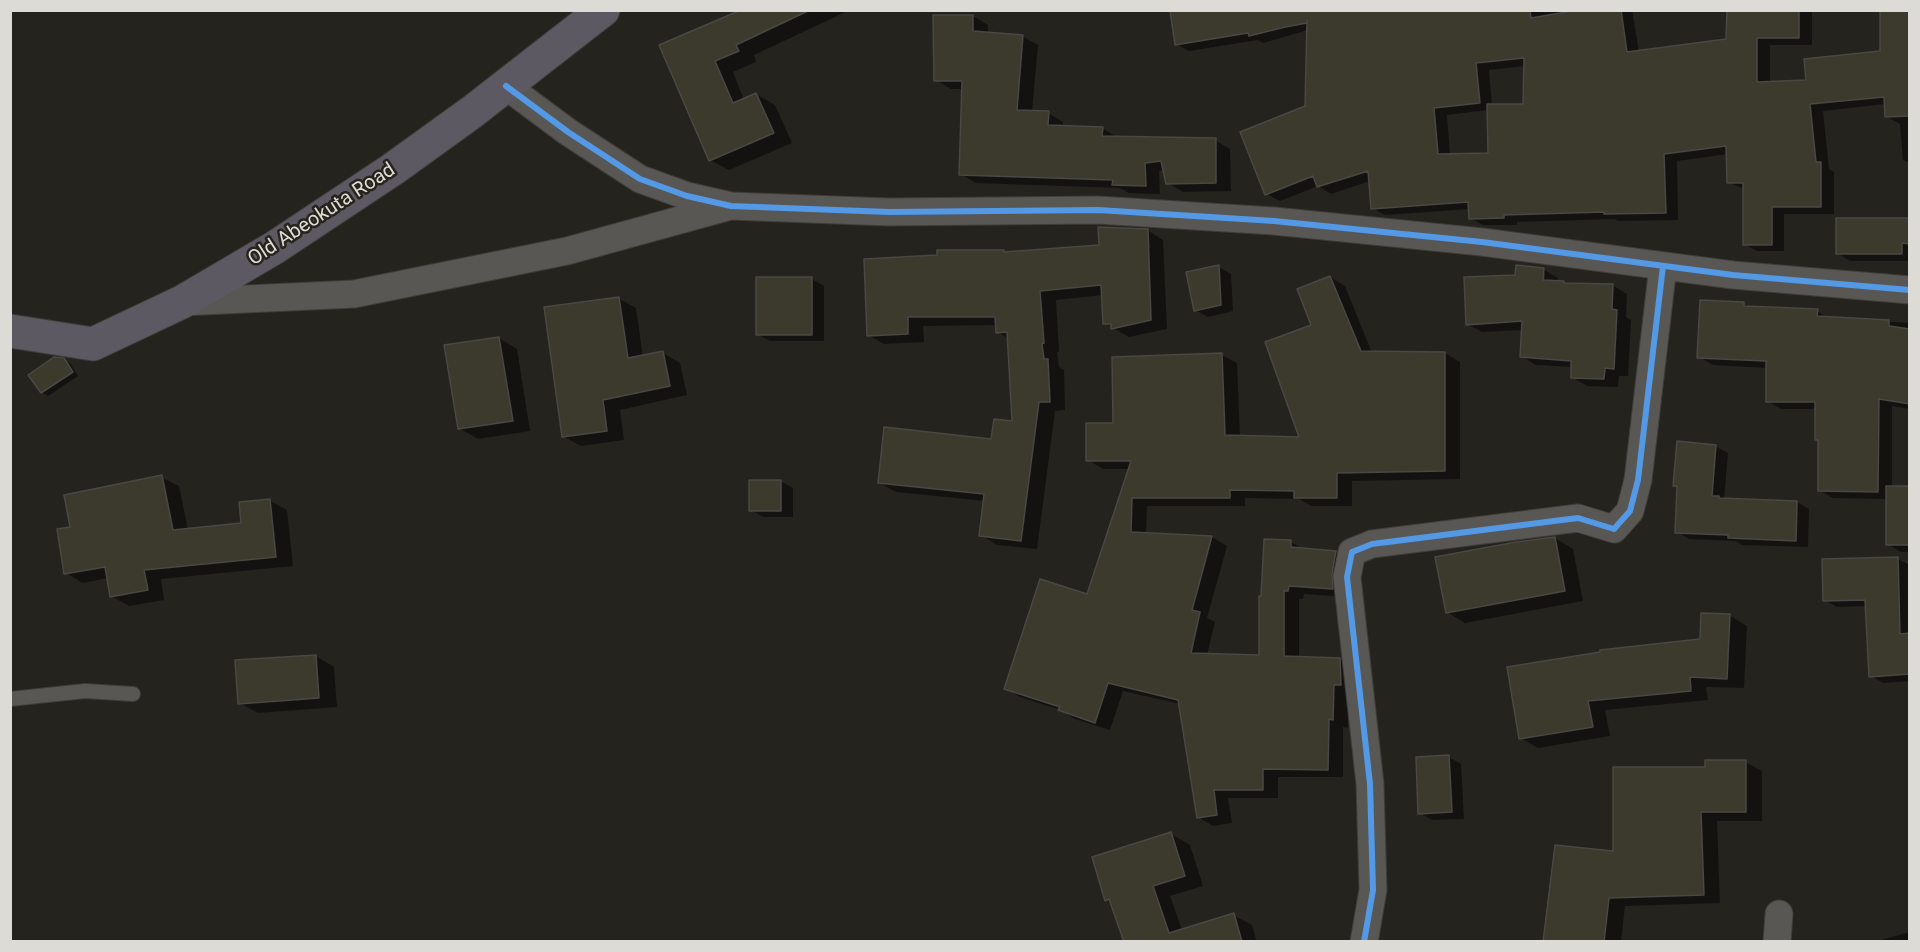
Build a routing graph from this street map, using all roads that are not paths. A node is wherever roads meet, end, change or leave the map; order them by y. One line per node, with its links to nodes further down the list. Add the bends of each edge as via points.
1 (603, 10): 2 (highway, Old Abeokuta Road)
2 (506, 86): 3 (street, via 640,179); 6 (highway, Old Abeokuta Road, via 393,169 274,248)
3 (731, 206): 4 (street, via 889,212 1098,210 1274,221 1482,242); 6 (street, via 567,251 354,294)
4 (1663, 266): 5 (street); 11 (street, via 1638,480 1630,511 1614,530 1578,518 1372,544 1352,552 1347,578 1370,784 1373,878)
5 (1910, 290)
6 (182, 302): 7 (highway, Old Abeokuta Road, via 93,344)
7 (10, 331)
8 (133, 694): 9 (lane, via 85,691)
9 (10, 699)
10 (1779, 914): 12 (street)
11 (1364, 942)
12 (1777, 942)

